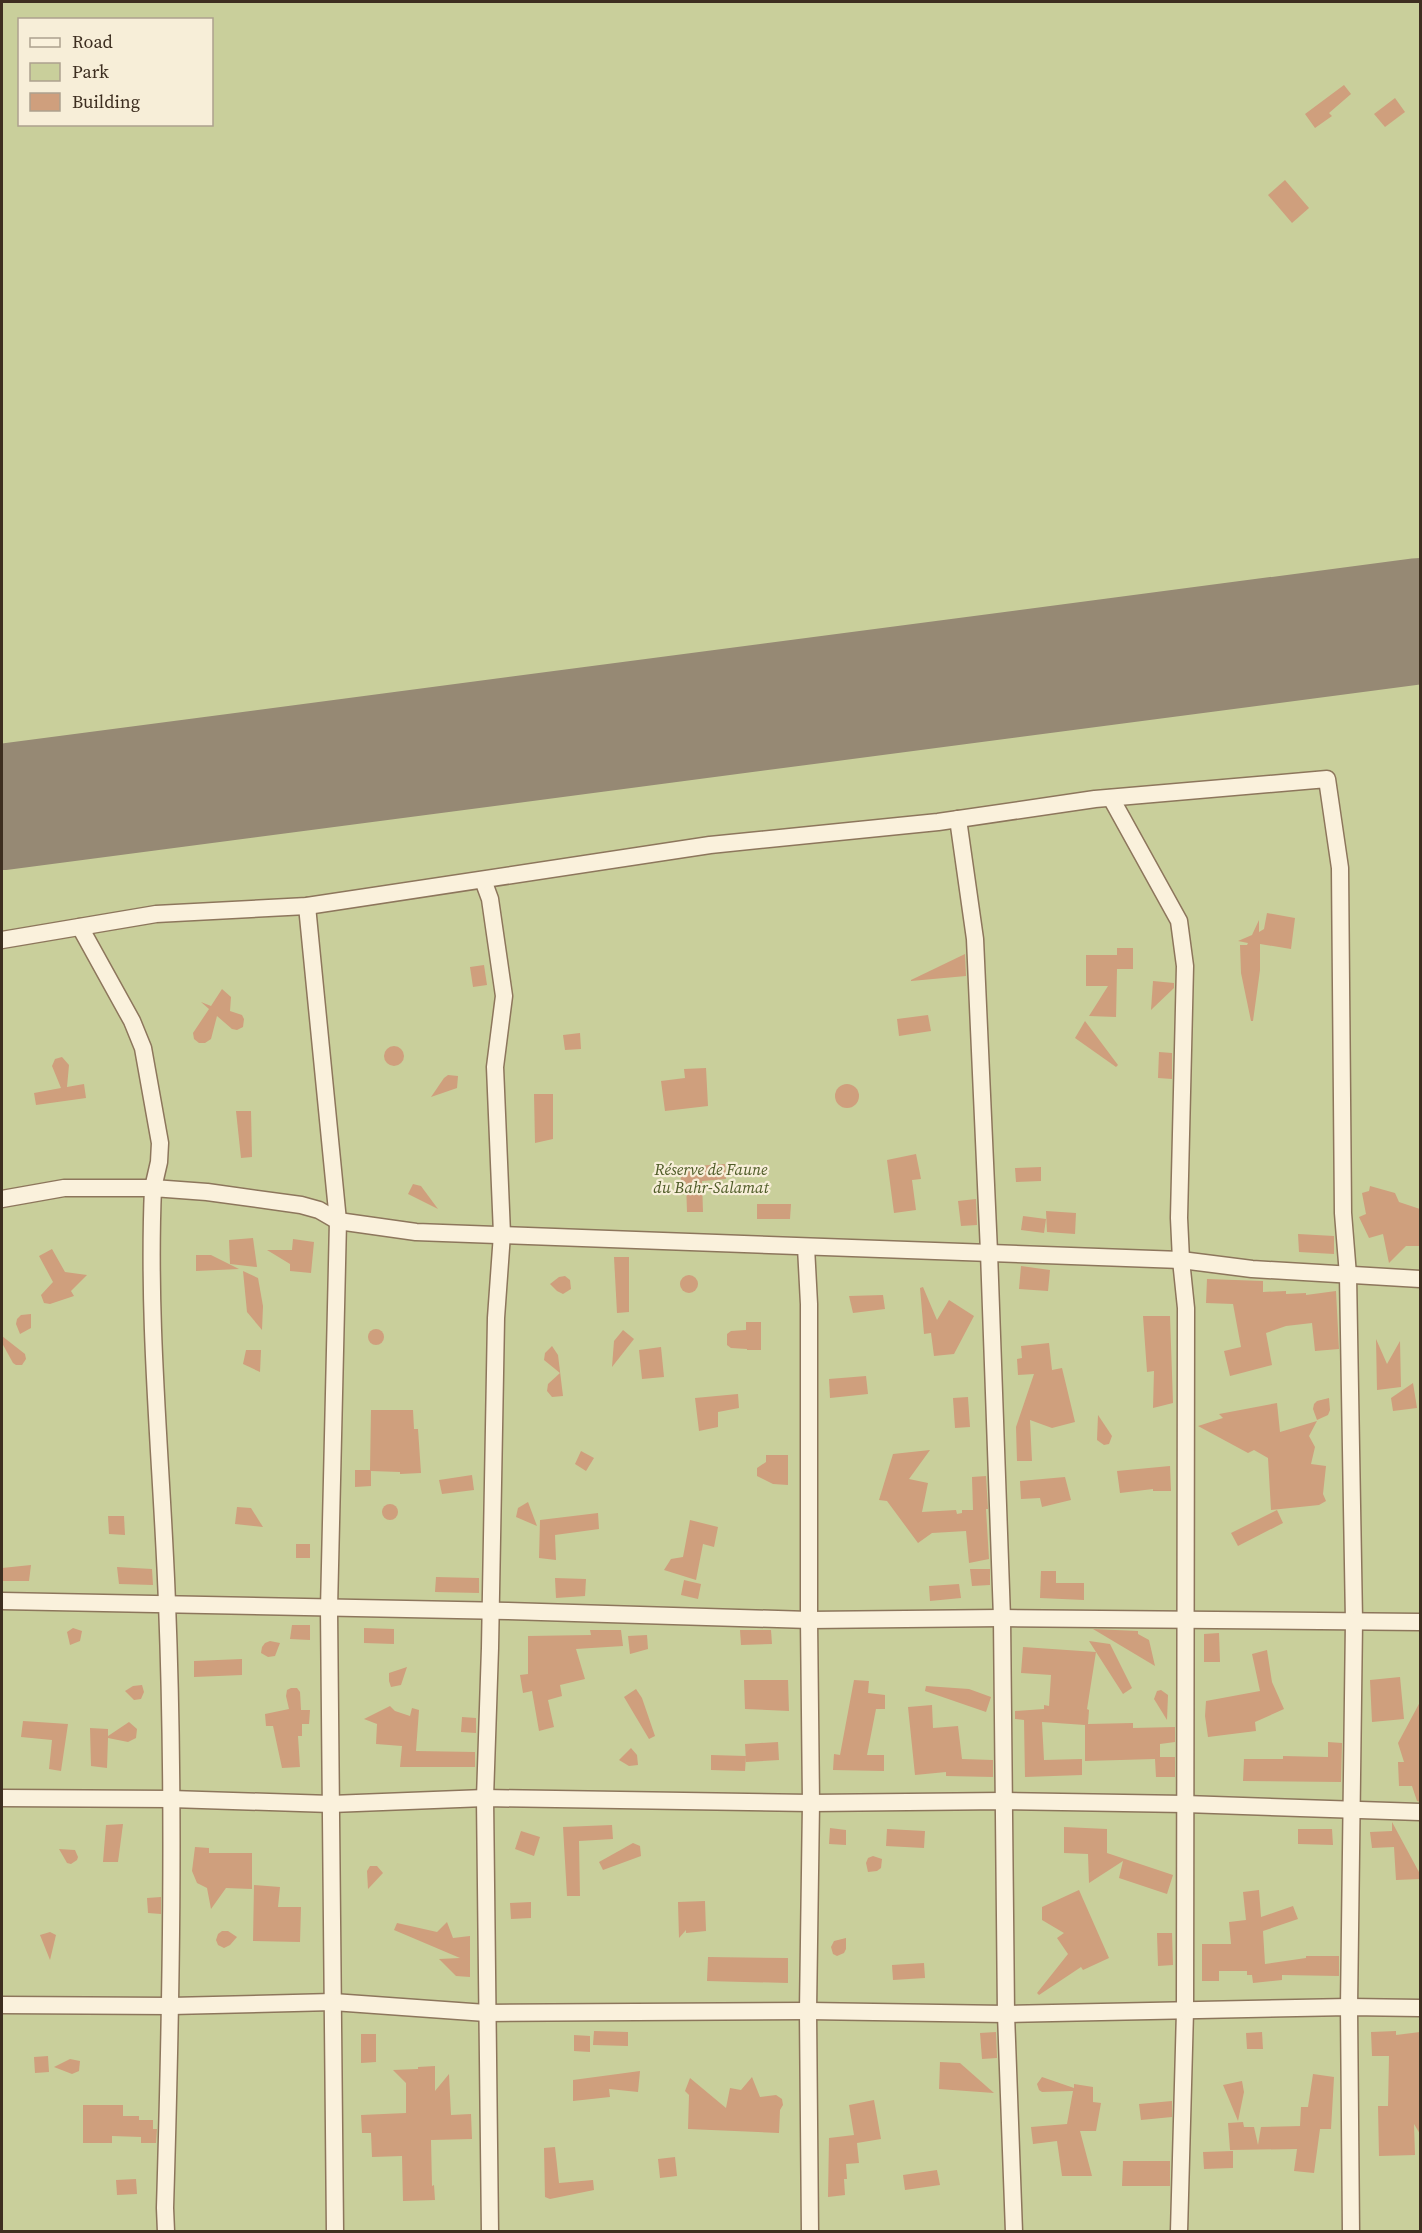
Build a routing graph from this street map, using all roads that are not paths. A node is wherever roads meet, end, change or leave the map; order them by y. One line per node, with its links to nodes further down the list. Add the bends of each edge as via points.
1 (1111, 798): 2 (street); 13 (street, via 1179,921 1185,966); 14 (street, via 1327,778 1340,867 1343,1213)
2 (958, 819): 3 (street, via 710,845); 12 (street, via 975,939)
3 (483, 880): 4 (street); 10 (street, via 490,899 504,996 495,1067)
4 (307, 906): 5 (street, via 156,914); 9 (street)
5 (80, 927): 6 (street); 7 (street, via 132,1020 143,1048 160,1143)
6 (2, 940)
7 (153, 1188): 8 (street, via 64,1188); 9 (street, via 301,1204); 17 (street, via 150,1249)
8 (2, 1199)
9 (338, 1221): 10 (street, via 416,1232); 18 (street)
10 (502, 1234): 11 (street); 19 (street, via 496,1318)
11 (807, 1247): 12 (street); 21 (street)
12 (989, 1252): 13 (street); 20 (street)
13 (1181, 1260): 14 (street); 22 (street, via 1186,1308)
14 (1348, 1275): 15 (street); 23 (street)
15 (1420, 1279)
16 (2, 1601): 17 (street)
17 (167, 1605): 18 (street); 27 (street)
18 (329, 1609): 19 (street); 30 (street)
19 (489, 1611): 21 (street); 26 (street)
20 (1002, 1618): 21 (street); 22 (street); 28 (street)
21 (809, 1620): 29 (street)
22 (1186, 1621): 23 (street); 31 (street)
23 (1354, 1621): 24 (street); 32 (street)
24 (1420, 1622)
25 (2, 1798): 27 (street)
26 (485, 1798): 29 (street); 30 (street); 41 (street)
27 (171, 1799): 30 (street); 36 (street)
28 (1004, 1801): 29 (street); 31 (street); 42 (street)
29 (811, 1803): 39 (street)
30 (331, 1804): 34 (street)
31 (1185, 1804): 32 (street); 40 (street)
32 (1352, 1811): 33 (street); 37 (street)
33 (1420, 1812)
34 (333, 2002): 36 (street); 41 (street); 44 (street)
35 (2, 2005): 36 (street)
36 (171, 2006): 43 (street)
37 (1349, 2007): 38 (street); 40 (street); 49 (street)
38 (1420, 2008)
39 (808, 2011): 41 (street); 42 (street); 46 (street)
40 (1185, 2011): 42 (street); 48 (street)
41 (486, 2013): 45 (street)
42 (1006, 2014): 47 (street)
43 (166, 2232)
44 (335, 2232)
45 (490, 2232)
46 (810, 2232)
47 (1014, 2232)
48 (1179, 2232)
49 (1351, 2232)

